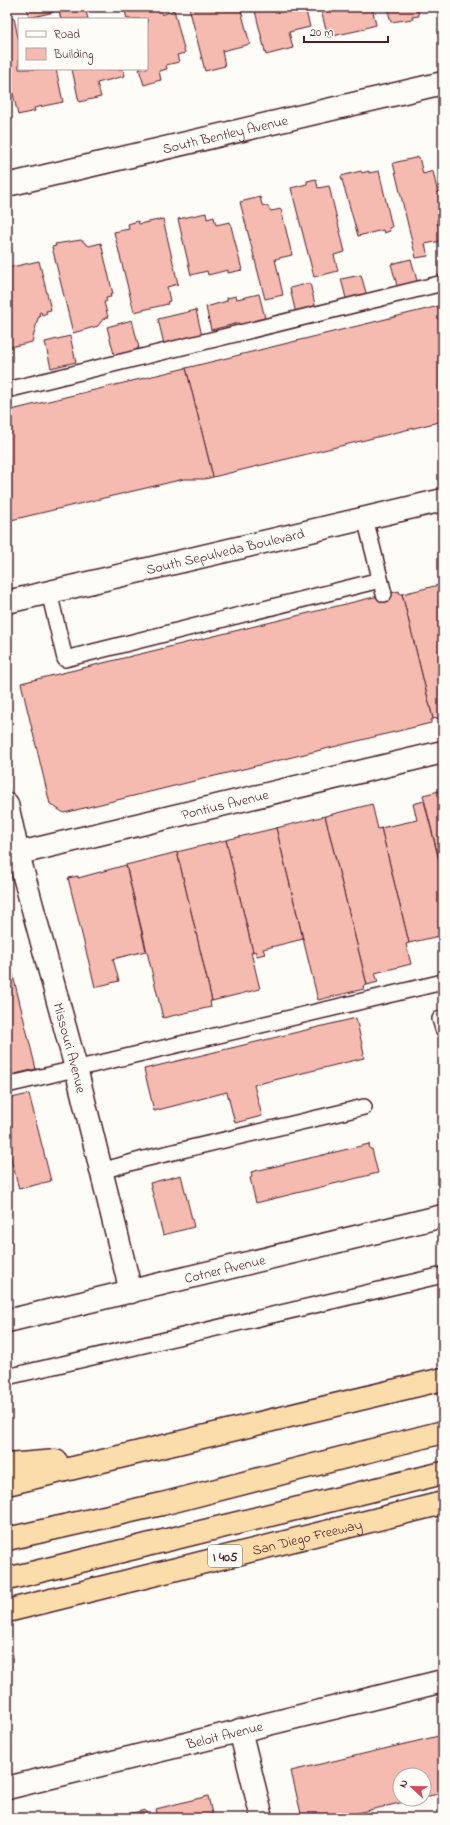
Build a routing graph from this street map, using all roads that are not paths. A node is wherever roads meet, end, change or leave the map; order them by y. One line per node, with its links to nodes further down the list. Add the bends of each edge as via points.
1 (443, 83): 2 (street, South Bentley Avenue)
2 (7, 185)
3 (443, 283): 4 (lane)
4 (7, 390)
5 (443, 500): 6 (street, South Sepulveda Boulevard)
6 (365, 518): 7 (street, South Sepulveda Boulevard); 7 (lane, via 382,587 65,659)
7 (49, 592): 8 (street, South Sepulveda Boulevard)
8 (7, 602)
9 (443, 752): 11 (street, Pontius Avenue)
10 (7, 804): 11 (street, Missouri Avenue)
11 (13, 855): 13 (street, Missouri Avenue)
12 (443, 982): 13 (lane)
13 (76, 1068): 14 (lane); 16 (street, Missouri Avenue)
14 (7, 1085)
15 (364, 1107): 16 (lane)
16 (101, 1171): 19 (street, Missouri Avenue)
17 (443, 1216): 19 (street, Cotner Avenue)
18 (443, 1275): 21 (lane)
19 (131, 1292): 20 (street, Cotner Avenue)
20 (7, 1321)
21 (7, 1377)
22 (443, 1379): 24 (highway)
23 (443, 1432): 29 (highway, via 162,1504)
24 (124, 1455): 25 (highway); 27 (highway)
25 (7, 1465)
26 (443, 1473): 30 (highway)
27 (7, 1484)
28 (443, 1503): 31 (highway, San Diego Freeway / I 405)
29 (7, 1539)
30 (7, 1579)
31 (7, 1611)
32 (443, 1681): 33 (street, Beloit Avenue)
33 (240, 1730): 34 (street, Beloit Avenue); 35 (street)
34 (7, 1788)
35 (262, 1818)

